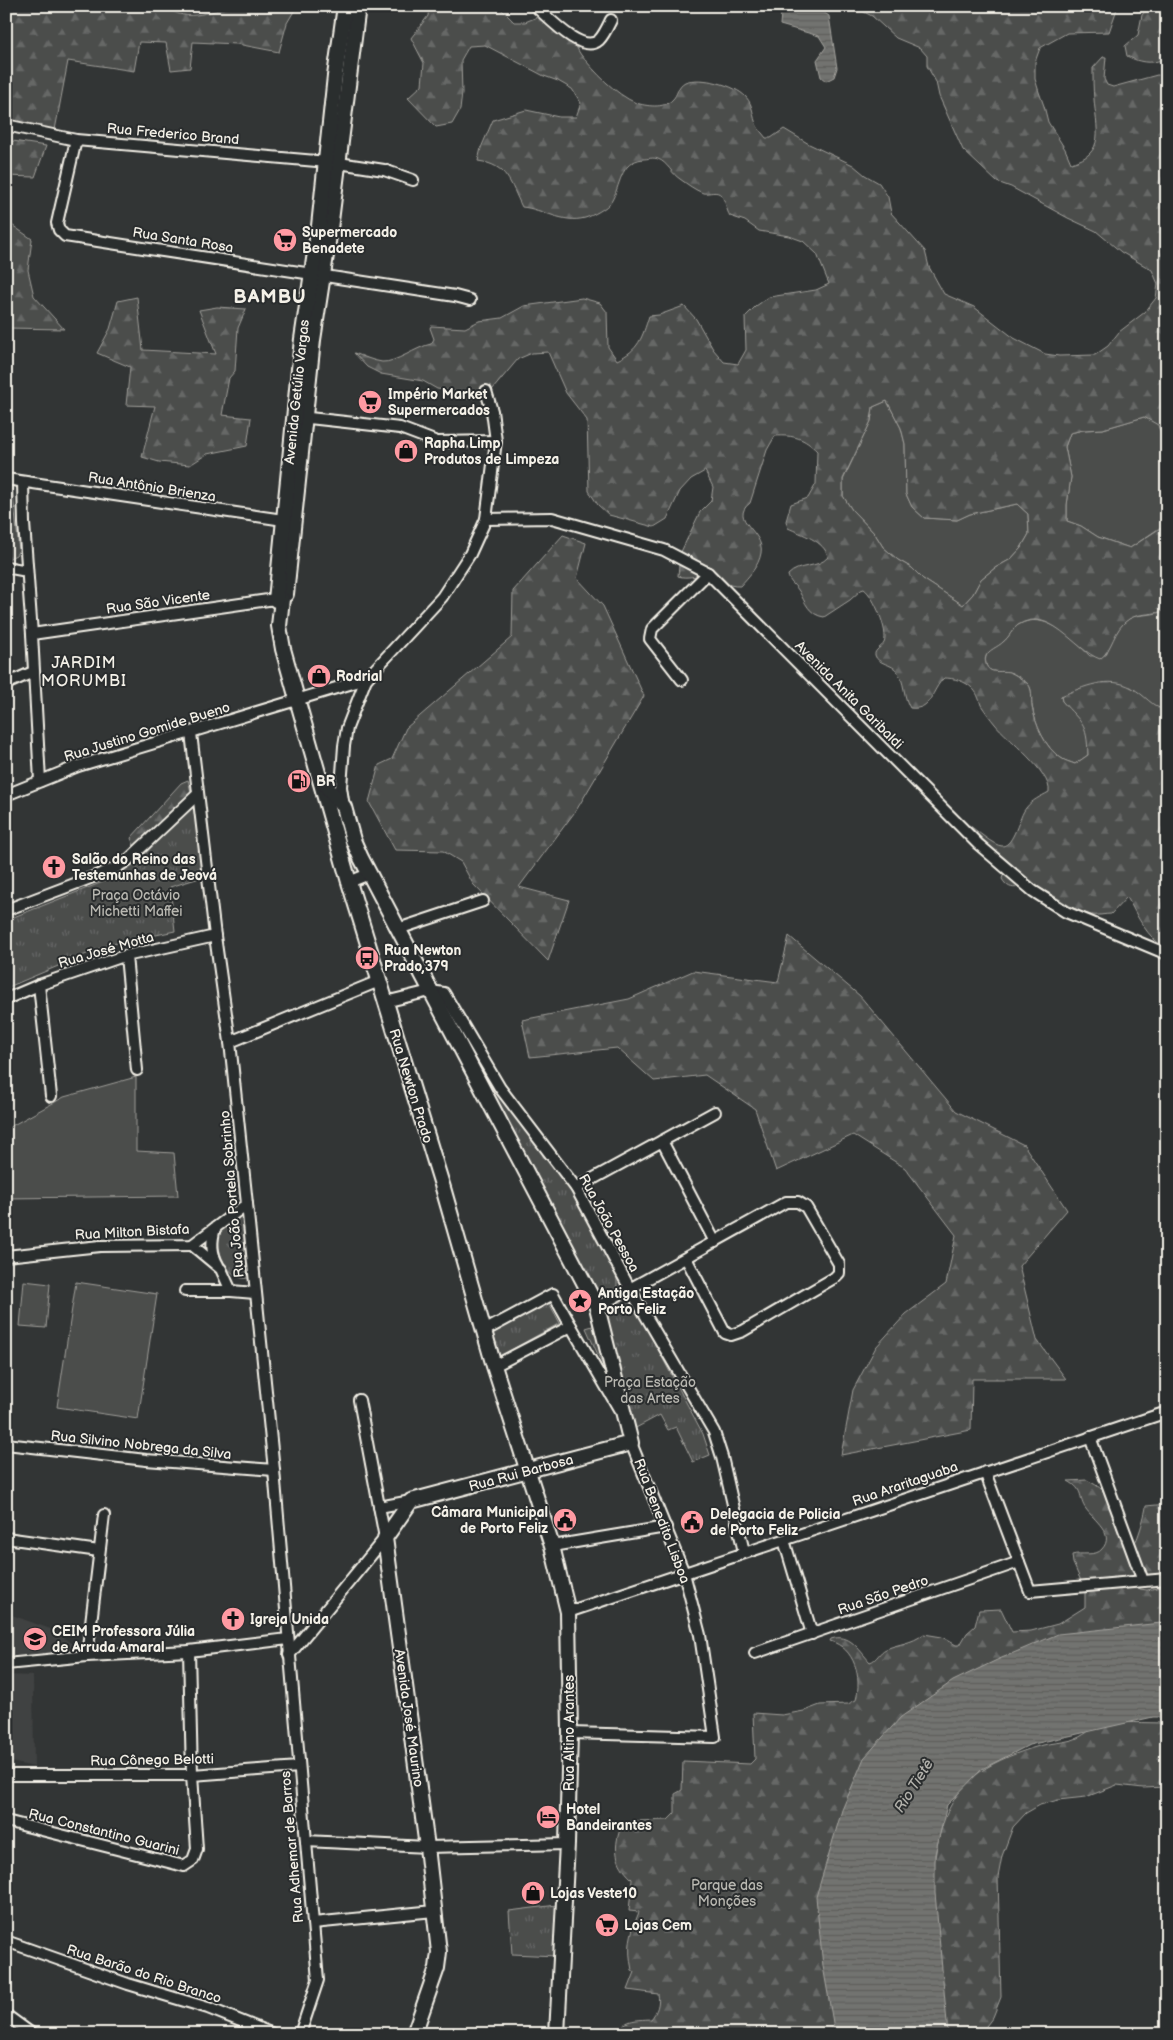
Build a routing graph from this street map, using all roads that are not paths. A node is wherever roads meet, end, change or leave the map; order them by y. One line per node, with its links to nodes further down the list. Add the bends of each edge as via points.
1 (345, 6): 5 (street, Avenida Getúlio Vargas)
2 (358, 6): 5 (street, Avenida Getúlio Vargas)
3 (535, 6): 4 (street, via 577,41 587,44 594,44 600,39)
4 (611, 20)
5 (347, 38): 8 (street, Avenida Getúlio Vargas)
6 (6, 125): 7 (street, Rua Frederico Brand)
7 (76, 140): 8 (street, Rua Frederico Brand); 10 (street, Rua Santa Rosa, via 57,223 65,236)
8 (332, 163): 9 (street, Rua Frederico Brand, via 384,170); 10 (street, Avenida Getúlio Vargas, via 319,226)
9 (413, 180)
10 (317, 275): 11 (street, Rua Santa Rosa); 13 (street, Avenida Getúlio Vargas)
11 (470, 300)
12 (486, 391): 14 (street)
13 (300, 417): 14 (street, via 400,428 437,442); 18 (street, Avenida Getúlio Vargas)
14 (496, 441): 17 (street)
15 (6, 479): 16 (street, Rua Antônio Brienza)
16 (23, 482): 18 (street, Rua Antônio Brienza); 20 (street)
17 (486, 519): 21 (street, Avenida Anita Garibaldi, via 552,518 664,550); 25 (street, via 470,554 442,597)
18 (288, 521): 22 (street, Avenida Getúlio Vargas)
19 (6, 567): 20 (street)
20 (27, 571): 23 (street)
21 (708, 572): 26 (street, via 652,629 650,639); 41 (street, Avenida Anita Garibaldi, via 971,837 1032,891 1066,912)
22 (281, 597): 23 (street, Rua São Vicente); 28 (street, Avenida Getúlio Vargas, via 279,626)
23 (32, 634): 24 (street)
24 (33, 672): 27 (street); 31 (street)
25 (366, 680): 28 (street, Rua Justino Gomide Bueno); 34 (street, via 344,746 341,787)
26 (682, 680)
27 (6, 684)
28 (297, 699): 29 (street, Rua Justino Gomide Bueno); 30 (street, Rua Newton Prado)
29 (191, 733): 31 (street, Rua Justino Gomide Bueno, via 78,766); 32 (street, Rua João Portela Sobrinho)
30 (320, 779): 34 (street); 36 (street, Rua Newton Prado)
31 (40, 781): 33 (street, Rua Justino Gomide Bueno)
32 (198, 794): 38 (street, via 128,860 114,869); 40 (street, Rua João Portela Sobrinho)
33 (6, 795)
34 (344, 807): 35 (street, Rua Benedito Lisboa, via 353,840)
35 (369, 874): 36 (street); 39 (street, Rua Benedito Lisboa)
36 (349, 882): 43 (street, Rua Newton Prado)
37 (483, 901): 39 (street)
38 (6, 910)
39 (398, 928): 45 (street, Rua Benedito Lisboa)
40 (215, 936): 42 (street, Rua José Motta); 48 (street, Rua João Portela Sobrinho)
41 (1167, 954)
42 (126, 956): 44 (street, Rua José Motta); 49 (street)
43 (379, 981): 47 (street, Rua Newton Prado); 48 (street)
44 (39, 985): 46 (street, Rua José Motta); 50 (street)
45 (430, 991): 47 (street); 53 (street, Rua João Pessoa, via 444,993 500,1088); 65 (street, Rua Benedito Lisboa)
46 (6, 999)
47 (385, 1002): 67 (street, Rua Newton Prado)
48 (230, 1042): 54 (street, Rua João Portela Sobrinho)
49 (137, 1070)
50 (51, 1096)
51 (715, 1112): 52 (street)
52 (662, 1141): 53 (street); 56 (street)
53 (576, 1188): 61 (street, Rua João Pessoa)
54 (247, 1204): 55 (street, Rua Milton Bistafa); 64 (street, Rua João Portela Sobrinho)
55 (215, 1228): 57 (street, Rua Milton Bistafa); 60 (street, via 211,1241 214,1258)
56 (715, 1242): 59 (street); 59 (street, via 786,1202 798,1202 806,1207 839,1264 838,1273 743,1331 731,1335 725,1333)
57 (192, 1245): 58 (street, Rua Milton Bistafa, via 100,1246); 60 (street)
58 (6, 1256)
59 (686, 1258): 61 (street)
60 (221, 1269): 63 (street)
61 (630, 1289): 65 (street); 87 (street, Rua João Pessoa, via 714,1432)
62 (185, 1291): 63 (street)
63 (231, 1291): 64 (street)
64 (255, 1293): 75 (street, Rua João Portela Sobrinho)
65 (597, 1307): 71 (street, Rua Benedito Lisboa)
66 (572, 1326): 67 (street, via 553,1294); 68 (street); 71 (street)
67 (484, 1331): 68 (street, Rua Newton Prado)
68 (494, 1366): 76 (street, Rua Newton Prado)
69 (359, 1400): 79 (street, Avenida José Maurino)
70 (1167, 1412): 72 (street, Rua Araritaguaba)
71 (624, 1419): 73 (street, Rua Benedito Lisboa)
72 (1090, 1437): 77 (street, Rua Araritaguaba); 91 (street)
73 (631, 1443): 76 (street, Rua Rui Barbosa); 81 (street, Rua Benedito Lisboa)
74 (6, 1444): 75 (street, Rua Silvino Nobrega da Silva)
75 (274, 1470): 94 (street, Rua João Portela Sobrinho)
76 (528, 1472): 78 (street, Rua Rui Barbosa); 85 (street, Rua Newton Prado)
77 (986, 1472): 84 (street, Rua Araritaguaba); 88 (street)
78 (411, 1501): 79 (street, Rua Rui Barbosa); 83 (street)
79 (379, 1507): 83 (street, Avenida José Maurino)
80 (104, 1515): 86 (street)
81 (666, 1527): 85 (street); 89 (street, Rua Benedito Lisboa)
82 (6, 1538): 86 (street)
83 (385, 1538): 97 (street); 107 (street, Avenida José Maurino)
84 (784, 1540): 87 (street, Rua Araritaguaba); 93 (street)
85 (552, 1546): 92 (street, Rua Altino Arantes)
86 (99, 1551): 98 (street)
87 (744, 1552): 89 (street, Rua Araritaguaba)
88 (1019, 1562): 91 (street, via 1030,1590); 93 (street, Rua São Pedro)
89 (684, 1573): 92 (street, Rua Araritaguaba); 100 (street, Rua Benedito Lisboa, via 700,1635 715,1737)
90 (1167, 1579): 91 (street)
91 (1143, 1581)
92 (568, 1612): 100 (street, Rua Altino Arantes)
93 (812, 1634): 96 (street, Rua São Pedro)
94 (288, 1640): 95 (street); 97 (street, Rua João Portela Sobrinho)
95 (189, 1651): 98 (street); 103 (street)
96 (755, 1652)
97 (289, 1655): 101 (street, Rua Adhemar de Barros)
98 (87, 1656): 99 (street)
99 (6, 1664)
100 (570, 1733): 106 (street, Rua Altino Arantes)
101 (299, 1767): 103 (street, Rua Cônego Belotti); 105 (street, Rua Adhemar de Barros)
102 (6, 1773): 103 (street, Rua Cônego Belotti)
103 (192, 1775): 104 (street, Rua Constantino Guarini, via 197,1849 193,1860 184,1866)
104 (6, 1821)
105 (306, 1841): 107 (street); 109 (street, Rua Adhemar de Barros)
106 (567, 1844): 107 (street); 116 (street, Rua Altino Arantes)
107 (427, 1847): 108 (street, Avenida José Maurino)
108 (434, 1911): 109 (street); 115 (street, Avenida José Maurino, via 439,1952 437,1968)
109 (313, 1923): 114 (street, Rua Adhemar de Barros, via 318,1980)
110 (6, 1941): 113 (street, Rua Barão do Rio Branco, via 208,2008)
111 (6, 2015): 112 (street)
112 (32, 2034)
113 (273, 2034)
114 (300, 2034)
115 (414, 2034)
116 (557, 2034)

